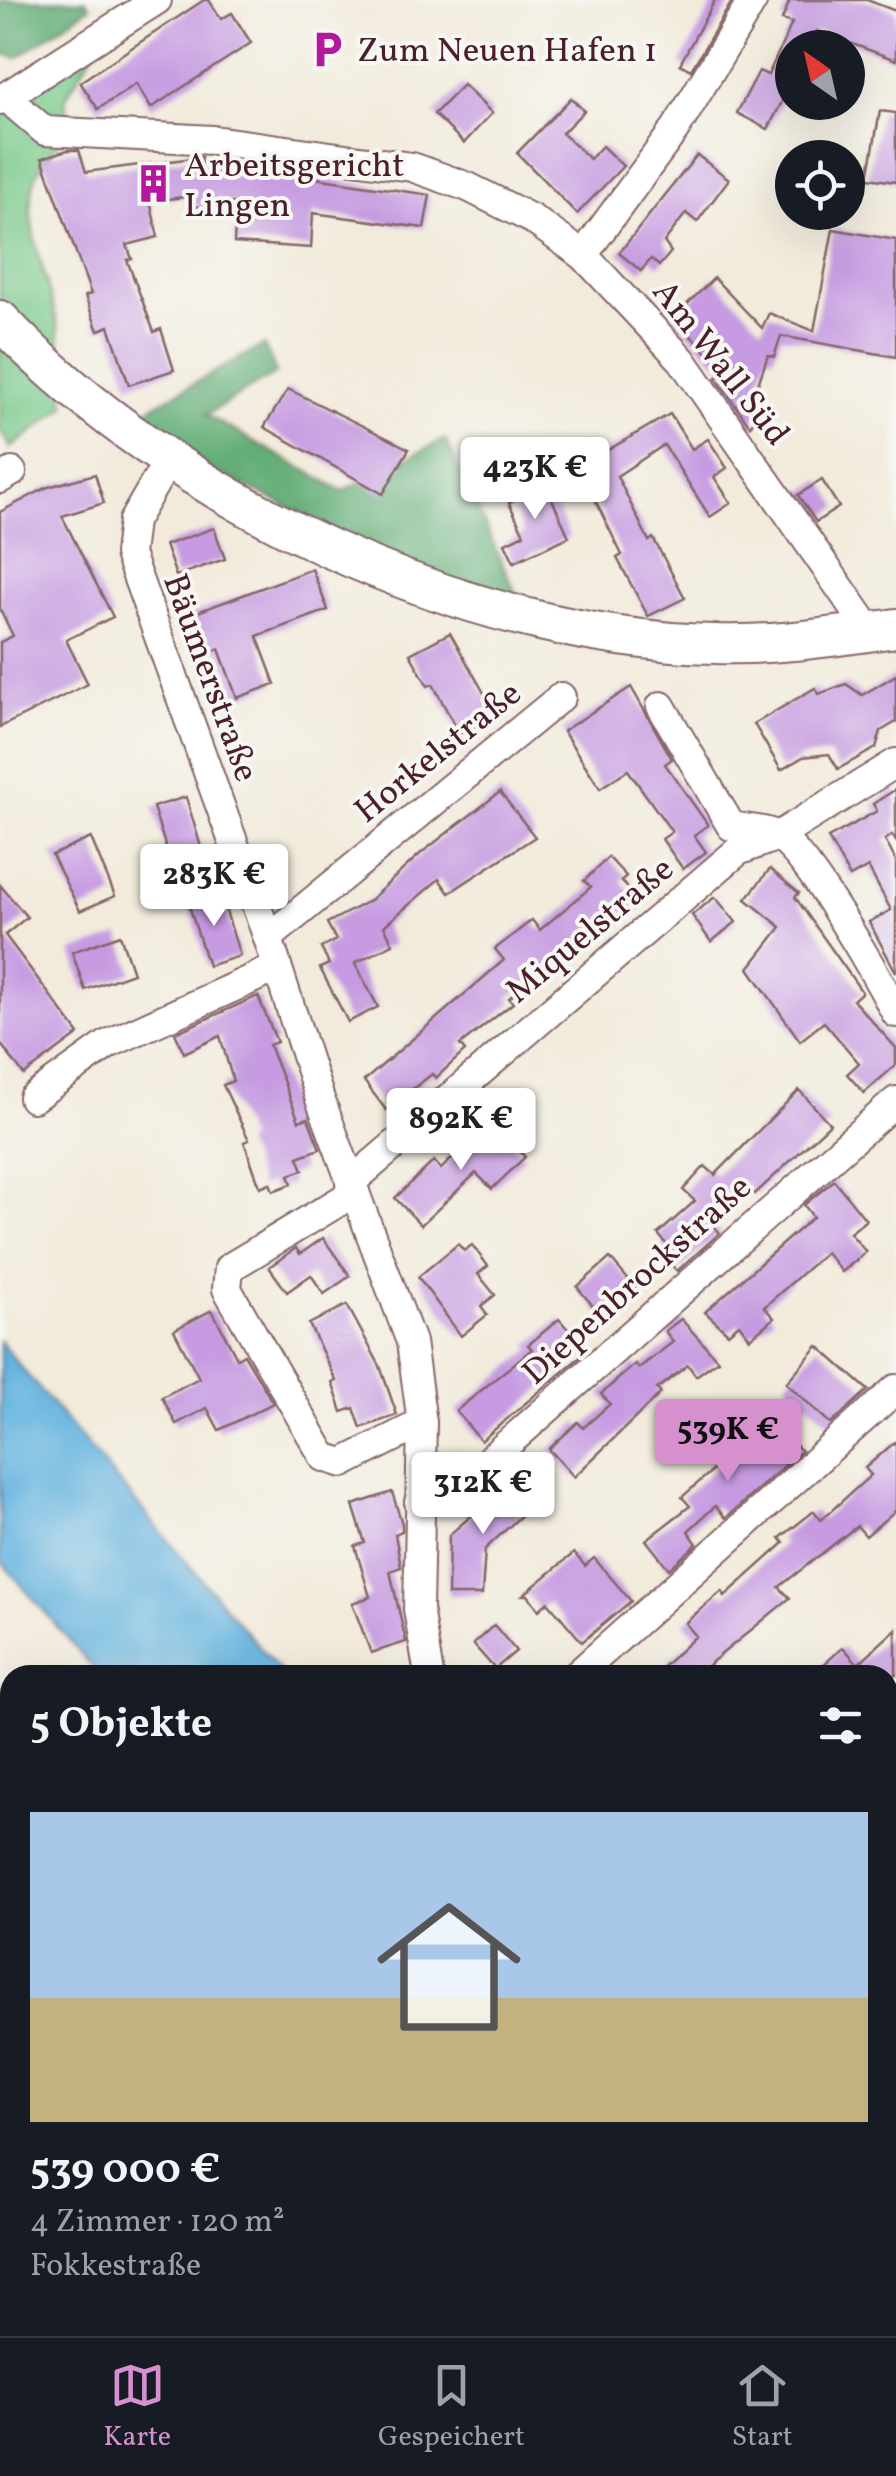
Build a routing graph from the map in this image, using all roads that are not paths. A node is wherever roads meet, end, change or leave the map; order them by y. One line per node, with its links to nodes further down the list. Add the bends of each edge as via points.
1 (157, 0): 3 (street)
2 (753, 0): 4 (street, via 676,128)
3 (5, 97): 4 (street, Am Wall Süd, via 45,130 213,140 412,166 532,219)
4 (583, 255): 7 (street, Am Wall Süd, via 682,360)
5 (0, 320): 6 (main road, via 108,418)
6 (169, 459): 7 (main road, via 261,515 401,577 494,608 642,639 714,644 788,643); 12 (street, Bäumerstraße, via 132,521 129,554)
7 (883, 630)
8 (561, 697): 12 (street, Horkelstraße)
9 (661, 706): 11 (street, via 731,826)
10 (896, 763): 11 (street, Miquelstraße)
11 (778, 836): 14 (street, via 865,953); 17 (street, Miquelstraße, via 738,851)
12 (268, 938): 13 (street, Bäumerstraße)
13 (276, 968): 15 (street, via 108,1044); 17 (street, Bäumerstraße)
14 (896, 1013)
15 (33, 1098)
16 (896, 1101): 20 (street, Diepenbrockstraße, via 470,1478)
17 (353, 1187): 19 (street, Bäumerstraße, via 412,1342); 19 (street, Miquelstraße, via 229,1268 227,1289 324,1457 343,1463)
18 (896, 1389): 22 (street)
19 (422, 1424): 20 (street, Bäumerstraße)
20 (419, 1502): 21 (street, Bäumerstraße, via 418,1608)
21 (427, 1665)
22 (588, 1665)

